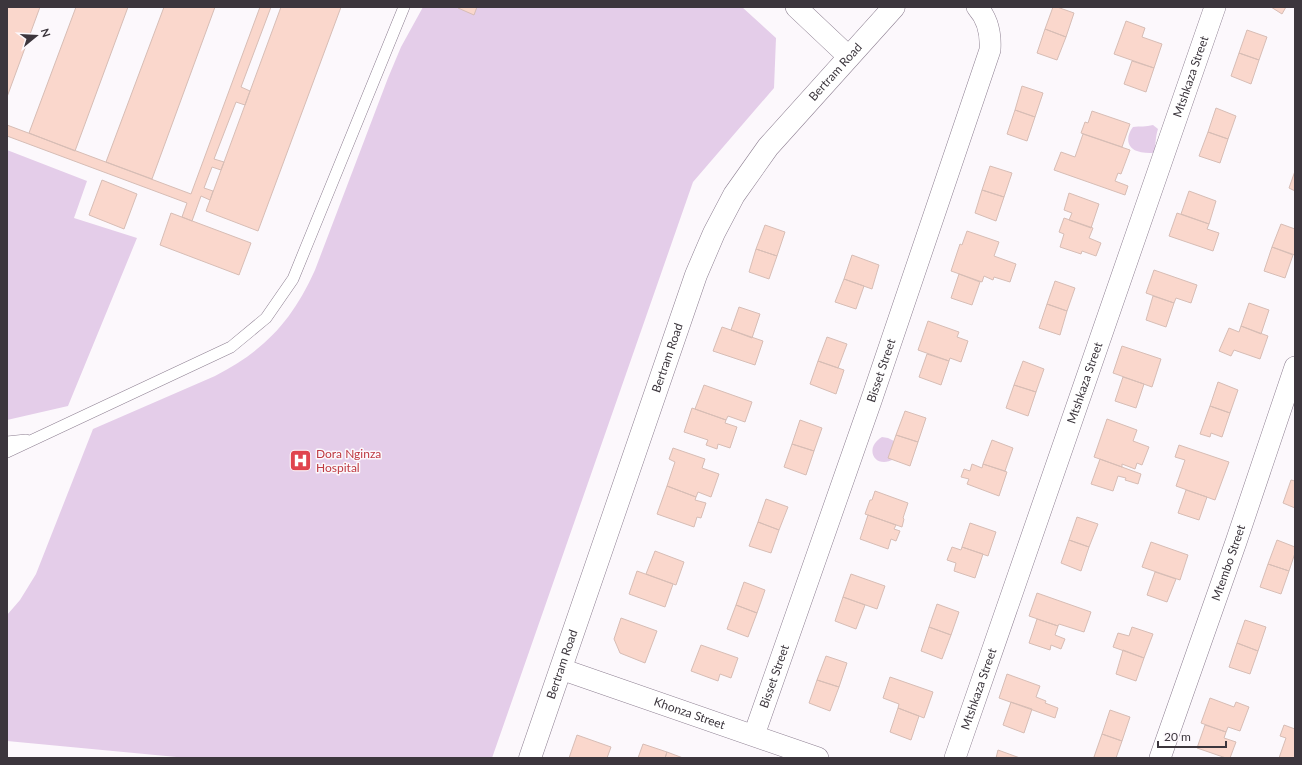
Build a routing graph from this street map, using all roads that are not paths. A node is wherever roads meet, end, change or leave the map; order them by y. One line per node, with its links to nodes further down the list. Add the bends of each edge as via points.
1 (404, 7): 8 (lane, via 293,278 266,318 231,347)
2 (796, 7): 6 (street)
3 (894, 7): 6 (street, Bertram Road)
4 (977, 7): 12 (street, Bisset Street, via 989,28 990,50)
5 (1215, 7): 15 (street, Mtshkaza Street)
6 (849, 57): 11 (street, Bertram Road, via 768,147 734,195 714,233 696,275)
7 (1295, 368): 16 (street, Mtembo Street)
8 (36, 438): 9 (lane); 10 (lane)
9 (7, 442)
10 (7, 452)
11 (561, 669): 12 (street, Khonza Street); 13 (street, Bertram Road)
12 (754, 735): 14 (street, Khonza Street)
13 (530, 758)
14 (818, 758)
15 (955, 758)
16 (1160, 758)

